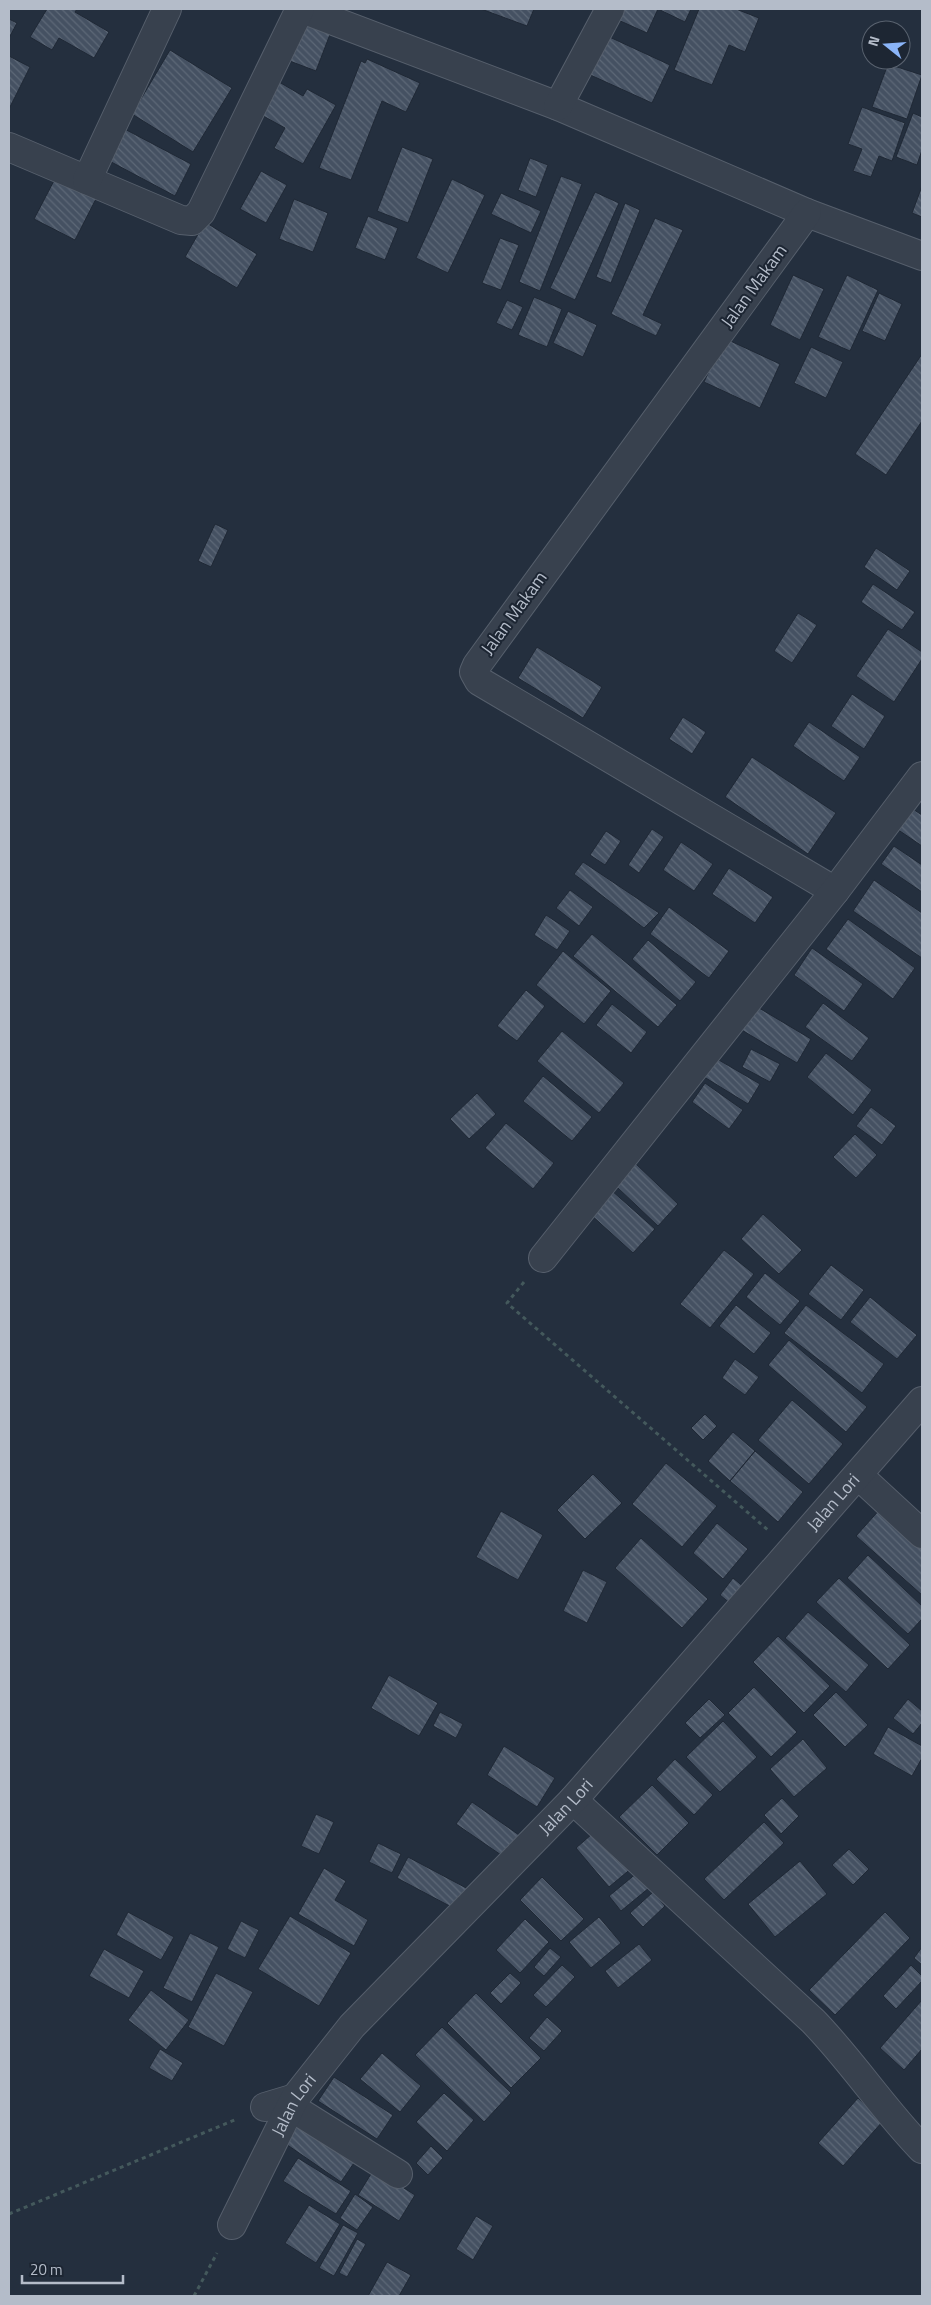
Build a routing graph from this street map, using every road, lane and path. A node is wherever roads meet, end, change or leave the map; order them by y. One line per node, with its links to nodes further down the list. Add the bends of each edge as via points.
1 (167, 9): 6 (street)
2 (301, 9): 4 (street); 6 (street, via 201,212 192,221 181,220)
3 (610, 9): 4 (street)
4 (558, 106): 7 (street)
5 (9, 147): 6 (street)
6 (87, 180)
7 (807, 213): 8 (street); 10 (street, Jalan Makam, via 474,672 479,680)
8 (922, 256)
9 (922, 776): 10 (street)
10 (835, 891): 11 (street)
11 (543, 1258): 15 (path, via 507,1303)
12 (922, 1401): 13 (street, Jalan Lori)
13 (858, 1475): 14 (street); 15 (street, Jalan Lori)
14 (922, 1534)
15 (792, 1551): 16 (street, Jalan Lori)
16 (574, 1800): 17 (street, Jalan Lori, via 352,2026); 19 (street, via 813,2021 837,2046 897,2124)
17 (293, 2102): 18 (street); 20 (street); 22 (street, Jalan Lori)
18 (265, 2107): 21 (path)
19 (922, 2149)
20 (398, 2174)
21 (9, 2214)
22 (232, 2225): 23 (path)
23 (194, 2296)

